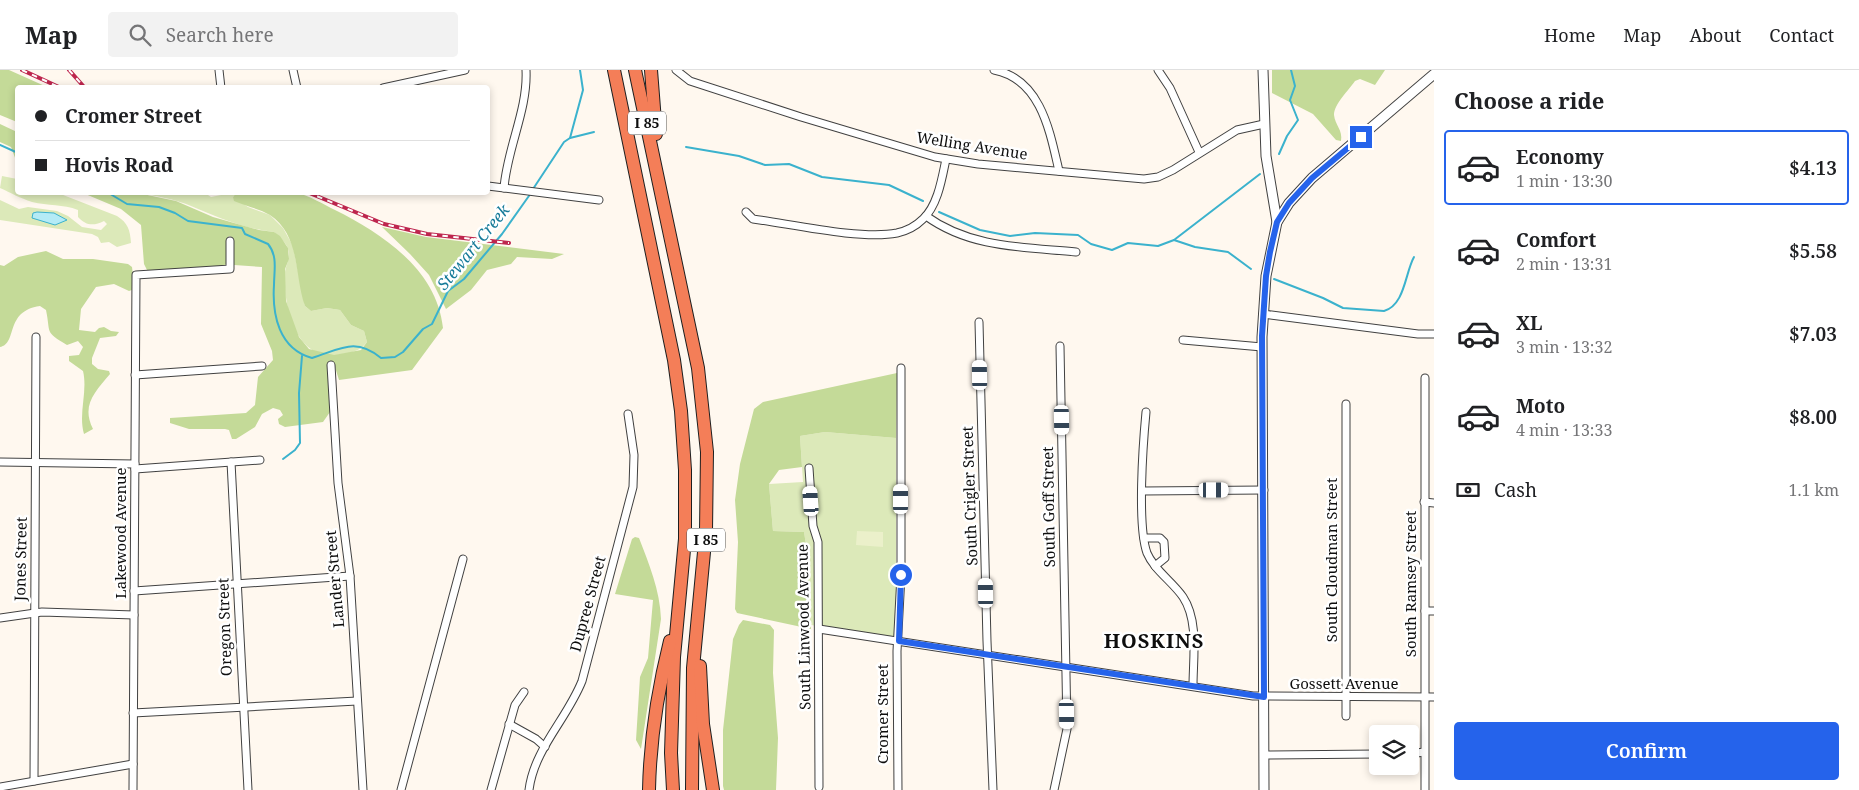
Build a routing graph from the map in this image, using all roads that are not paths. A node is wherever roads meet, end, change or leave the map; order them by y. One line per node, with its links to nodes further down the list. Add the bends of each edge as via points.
1 (219, 70): 14 (street)
2 (293, 70): 15 (street)
3 (465, 70): 16 (street)
4 (526, 70): 24 (street, via 525,97 508,159)
5 (605, 70): 18 (highway)
6 (614, 70): 18 (highway, I 85)
7 (635, 70): 22 (highway, I 85)
8 (651, 70): 22 (highway)
9 (676, 70): 20 (street, Welling Avenue, via 690,81 756,103)
10 (994, 70): 21 (street, via 1015,78 1036,99 1047,125)
11 (1158, 70): 19 (street, via 1170,88)
12 (1263, 70): 17 (street)
13 (1434, 74): 28 (street, via 1312,178)
14 (221, 85)
15 (297, 85)
16 (397, 85)
17 (1264, 124): 19 (street, Welling Avenue, via 1237,130); 28 (street)
18 (630, 149): 67 (highway, I 85, via 674,360 684,448 685,539)
19 (1199, 152): 21 (street, Welling Avenue, via 1173,170 1154,178)
20 (946, 159): 21 (street, Welling Avenue); 27 (street)
21 (1059, 172)
22 (659, 176): 71 (highway, I 85, via 698,368 707,452 706,531)
23 (490, 186): 24 (street)
24 (504, 188): 25 (street)
25 (600, 200)
26 (746, 212): 27 (street, via 753,218 883,235 905,230)
27 (926, 216): 30 (street, via 944,228 981,242)
28 (1277, 222): 31 (street, via 1266,276)
29 (230, 241): 41 (street, Lakewood Avenue, via 230,269 136,275)
30 (1076, 252)
31 (1263, 314): 33 (street); 37 (street)
32 (979, 322): 73 (street, South Crigler Street)
33 (1434, 334)
34 (36, 338): 51 (street, Jones Street)
35 (1182, 340): 37 (street)
36 (1060, 346): 74 (street, South Goff Street)
37 (1262, 347): 54 (street)
38 (331, 365): 61 (street, Lander Street, via 337,473)
39 (262, 366): 41 (street)
40 (901, 368): 72 (street, Cromer Street)
41 (136, 375): 52 (street, Lakewood Avenue)
42 (1425, 378): 46 (street, South Ramsey Street)
43 (1346, 404): 80 (street, South Cloudman Street)
44 (1146, 412): 55 (street)
45 (628, 414): 86 (street, Dupree Street, via 634,470 630,502 582,681)
46 (1425, 418): 47 (street); 56 (street, South Ramsey Street)
47 (1434, 418)
48 (260, 460): 50 (street)
49 (0, 462): 51 (street)
50 (231, 462): 52 (street); 62 (street, Oregon Street)
51 (36, 463): 52 (street); 66 (street, Jones Street)
52 (135, 467): 63 (street, Lakewood Avenue)
53 (809, 468): 70 (street, South Linwood Avenue, via 813,526 818,542)
54 (1264, 490): 55 (street); 77 (street)
55 (1143, 491): 58 (street)
56 (1424, 502): 57 (street); 64 (street, South Ramsey Street)
57 (1434, 503)
58 (1144, 538): 60 (street); 60 (street, via 1160,538 1164,542 1165,558)
59 (464, 559): 98 (street)
60 (1155, 566): 75 (street, via 1189,608)
61 (350, 576): 62 (street); 81 (street, Lander Street)
62 (236, 585): 63 (street); 82 (street, Oregon Street)
63 (134, 591): 68 (street, Lakewood Avenue)
64 (1425, 611): 65 (street); 78 (street, South Ramsey Street)
65 (1434, 611)
66 (34, 613): 68 (street); 69 (street); 92 (street, Jones Street)
67 (677, 614): 101 (highway, via 660,682); 102 (highway, I 85, via 671,753)
68 (134, 615): 83 (street, Lakewood Avenue)
69 (0, 618)
70 (819, 629): 72 (street, Gossett Avenue); 94 (street, South Linwood Avenue)
71 (696, 632): 103 (highway, I 85, via 691,726); 104 (highway, via 703,724)
72 (899, 641): 73 (street, Gossett Avenue); 105 (street, Cromer Street)
73 (988, 655): 74 (street, Gossett Avenue); 106 (street, South Crigler Street)
74 (1066, 667): 75 (street, Gossett Avenue); 107 (street, South Goff Street, via 1067,740)
75 (1193, 686): 77 (street, Gossett Avenue)
76 (524, 692): 85 (street, via 515,705)
77 (1264, 697): 80 (street, Gossett Avenue); 90 (street)
78 (1425, 697): 79 (street, Gossett Avenue); 80 (street, Gossett Avenue); 87 (street, South Ramsey Street)
79 (1434, 697)
80 (1346, 698): 84 (street, South Cloudman Street)
81 (357, 700): 82 (street); 97 (street, Lander Street)
82 (242, 707): 83 (street); 96 (street, Oregon Street)
83 (133, 713): 91 (street, Lakewood Avenue)
84 (1346, 716)
85 (509, 724): 86 (street); 99 (street)
86 (544, 747): 100 (street, Dupree Street, via 535,763)
87 (1424, 752): 88 (street); 109 (street, South Ramsey Street)
88 (1419, 753)
89 (1369, 754): 90 (street)
90 (1264, 755): 108 (street)
91 (133, 764): 92 (street); 95 (street, Lakewood Avenue)
92 (34, 781): 93 (street)
93 (0, 787)
94 (819, 787)
95 (133, 790)
96 (248, 790)
97 (363, 790)
98 (401, 790)
99 (491, 790)
100 (529, 790)
101 (649, 790)
102 (673, 790)
103 (692, 790)
104 (713, 790)
105 (898, 790)
106 (993, 790)
107 (1054, 790)
108 (1264, 790)
109 (1425, 790)

